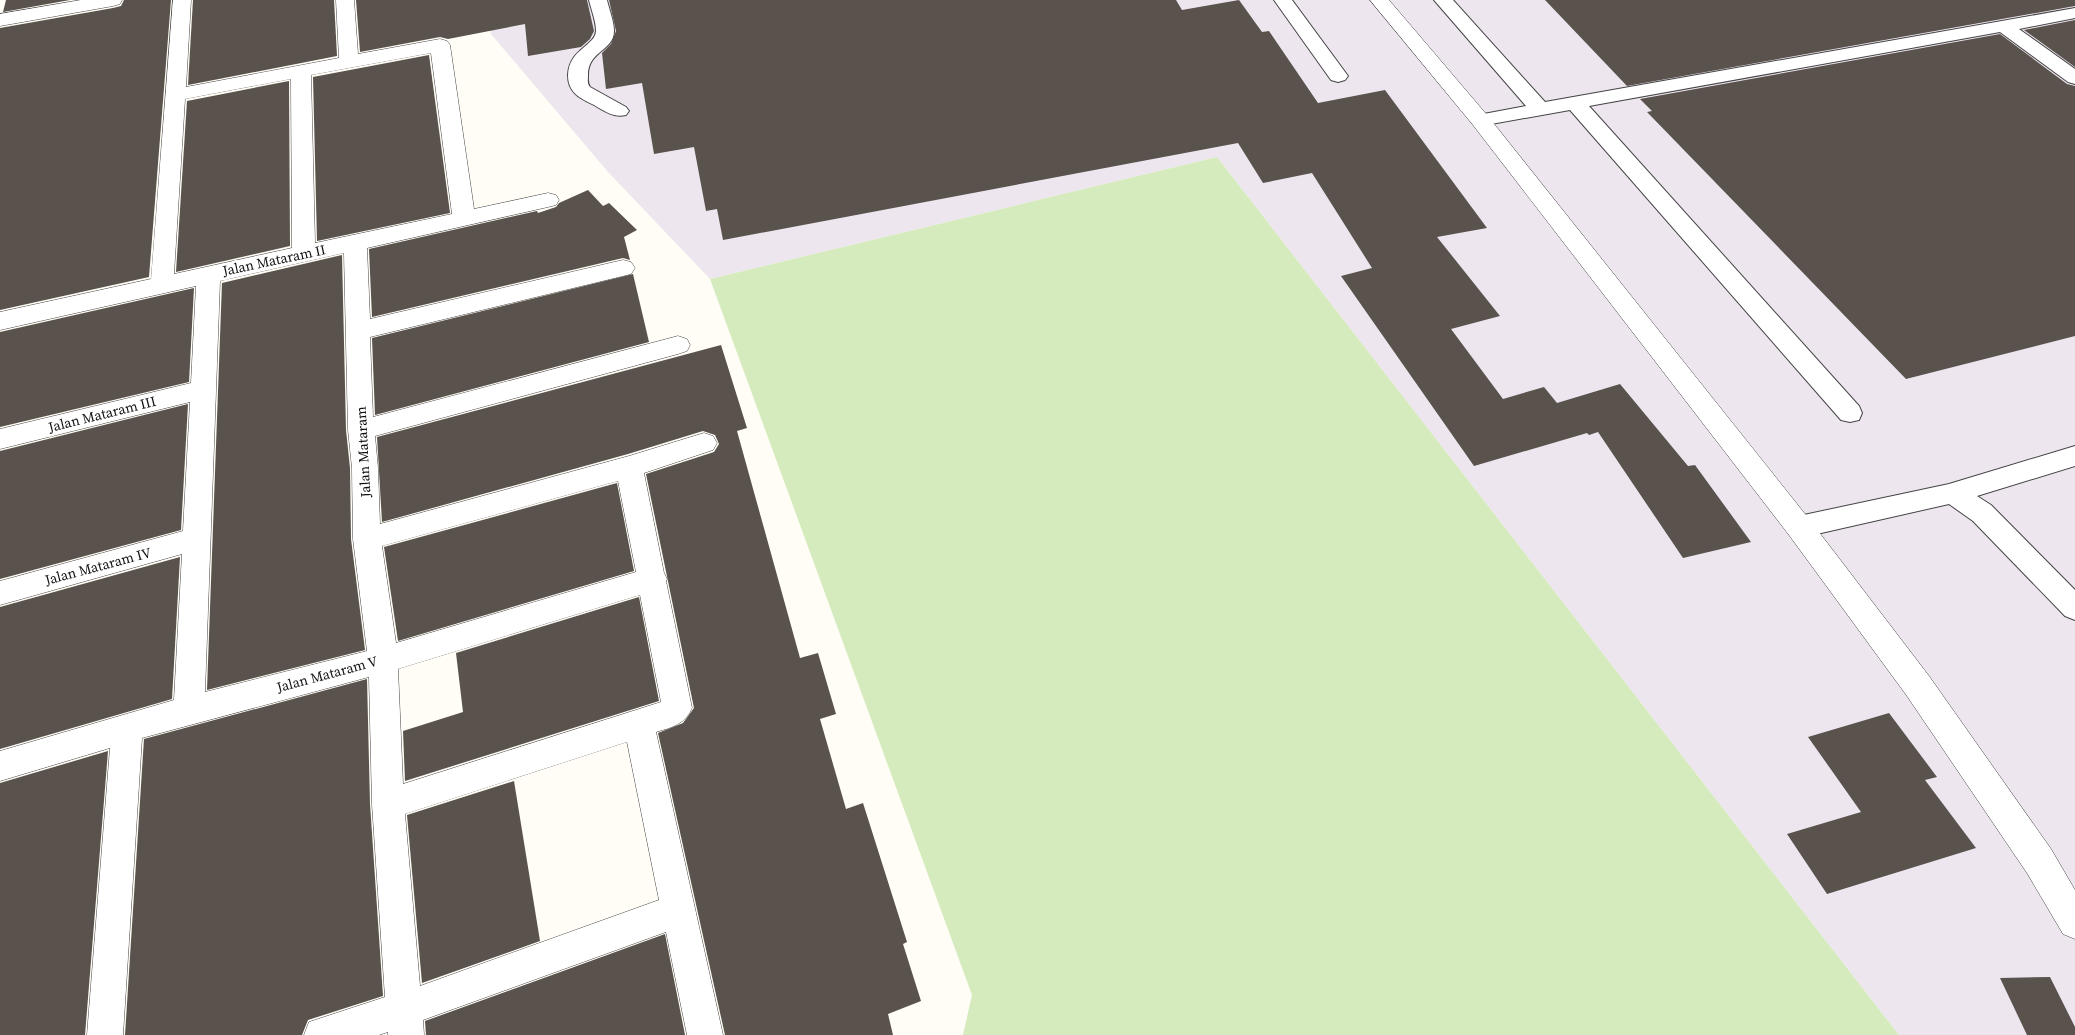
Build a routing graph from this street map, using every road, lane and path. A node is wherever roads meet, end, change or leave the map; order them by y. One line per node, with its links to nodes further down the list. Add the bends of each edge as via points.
1 (113, 0): 9 (street)
2 (182, 0): 15 (street)
3 (345, 0): 11 (street)
4 (598, 0): 18 (lane, via 605,31 602,40 582,58 578,66 578,84 582,91)
5 (1283, 0): 13 (lane)
6 (1378, 0): 19 (street)
7 (1442, 0): 17 (lane)
8 (2075, 13): 10 (lane)
9 (0, 20)
10 (2004, 26): 14 (lane); 16 (lane)
11 (349, 63): 12 (street); 21 (street, via 440,45)
12 (301, 72): 15 (street); 23 (street)
13 (1338, 76)
14 (2075, 78)
15 (175, 95): 26 (street)
16 (1575, 103): 17 (lane); 31 (lane)
17 (1541, 110): 19 (lane)
18 (619, 112)
19 (1480, 120): 38 (street)
20 (548, 200): 21 (street, Jalan Mataram II)
21 (464, 219): 22 (street, Jalan Mataram II)
22 (356, 242): 23 (street, Jalan Mataram II); 28 (street, Jalan Mataram)
23 (304, 253): 25 (street, Jalan Mataram II)
24 (623, 268): 28 (street)
25 (208, 275): 26 (street, Jalan Mataram II); 30 (street)
26 (162, 285): 27 (street, Jalan Mataram II)
27 (0, 321)
28 (358, 331): 32 (street, Jalan Mataram)
29 (678, 345): 32 (street)
30 (204, 389): 33 (street, Jalan Mataram III); 39 (street)
31 (1850, 413)
32 (361, 430): 40 (street, Jalan Mataram)
33 (0, 440)
34 (704, 443): 36 (street)
35 (2075, 456): 37 (lane)
36 (629, 467): 40 (street); 41 (street)
37 (1948, 494): 38 (lane); 43 (lane, via 1961,498 1982,513)
38 (1800, 527): 51 (street, via 1934,710 2039,861)
39 (195, 539): 42 (street, Jalan Mataram IV); 45 (street)
40 (367, 540): 44 (street, Jalan Mataram)
41 (653, 580): 44 (street, Jalan Mataram V); 46 (street, via 677,708 669,714)
42 (0, 593)
43 (2075, 608)
44 (383, 660): 45 (street, Jalan Mataram V); 49 (street, Jalan Mataram)
45 (189, 710): 47 (street, Jalan Mataram V)
46 (639, 723): 49 (street); 50 (street)
47 (127, 728): 48 (street, Jalan Mataram V); 53 (street)
48 (0, 766)
49 (388, 804): 52 (street, Jalan Mataram)
50 (679, 910): 52 (street); 55 (street)
51 (2075, 922)
52 (405, 1022): 54 (street)
53 (105, 1035)
54 (322, 1035)
55 (705, 1035)

